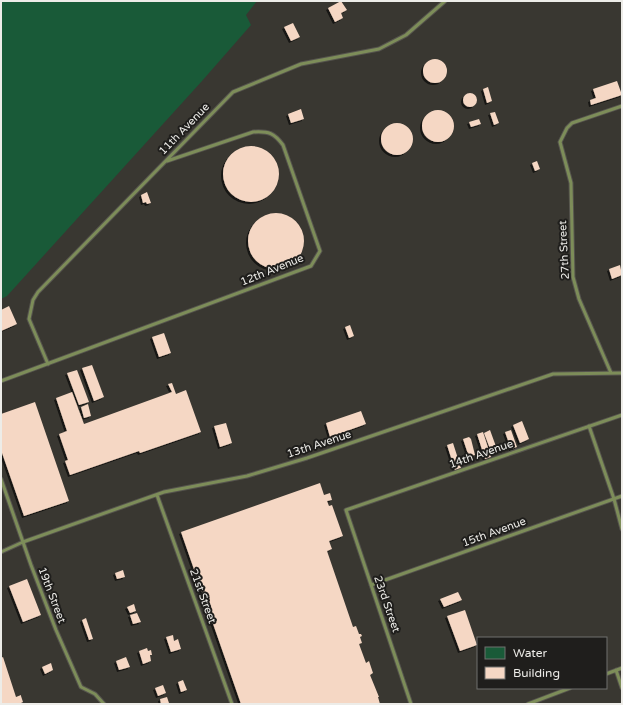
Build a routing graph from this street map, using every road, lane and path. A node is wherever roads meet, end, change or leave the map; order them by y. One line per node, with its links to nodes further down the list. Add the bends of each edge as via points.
1 (445, 1): 3 (lane, 11th Avenue, via 406,35 379,49 301,64 233,92)
2 (622, 106): 5 (lane, 27th Street, via 572,123 560,142 571,184 573,277 579,299)
3 (166, 161): 4 (lane, 11th Avenue, via 33,300 29,319); 4 (lane, 12th Avenue, via 253,132 265,132 276,136 283,145 320,251 310,266)
4 (48, 364): 7 (lane, 12th Avenue)
5 (611, 373): 6 (lane, 13th Avenue); 11 (lane, 13th Avenue, via 553,374 307,458 247,476)
6 (622, 373)
7 (1, 381)
8 (622, 415): 9 (lane, 14th Avenue)
9 (589, 426): 13 (lane); 14 (lane, 14th Avenue)
10 (1, 479): 16 (lane, 19th Street)
11 (157, 494): 16 (lane, 13th Avenue); 25 (lane, 21st Street)
12 (622, 496): 13 (lane, 15th Avenue)
13 (614, 499): 15 (lane); 18 (lane, 15th Avenue)
14 (346, 510): 18 (lane, 23rd Street)
15 (622, 529)
16 (23, 542): 17 (lane, 13th Avenue); 24 (lane, 19th Street, via 56,630 81,687 95,694)
17 (1, 552)
18 (371, 585): 26 (lane, 23rd Street)
19 (622, 668): 20 (lane)
20 (616, 670): 21 (lane); 22 (lane)
21 (607, 674)
22 (622, 688)
23 (567, 689): 27 (lane)
24 (104, 704)
25 (232, 704)
26 (411, 704)
27 (528, 704)

